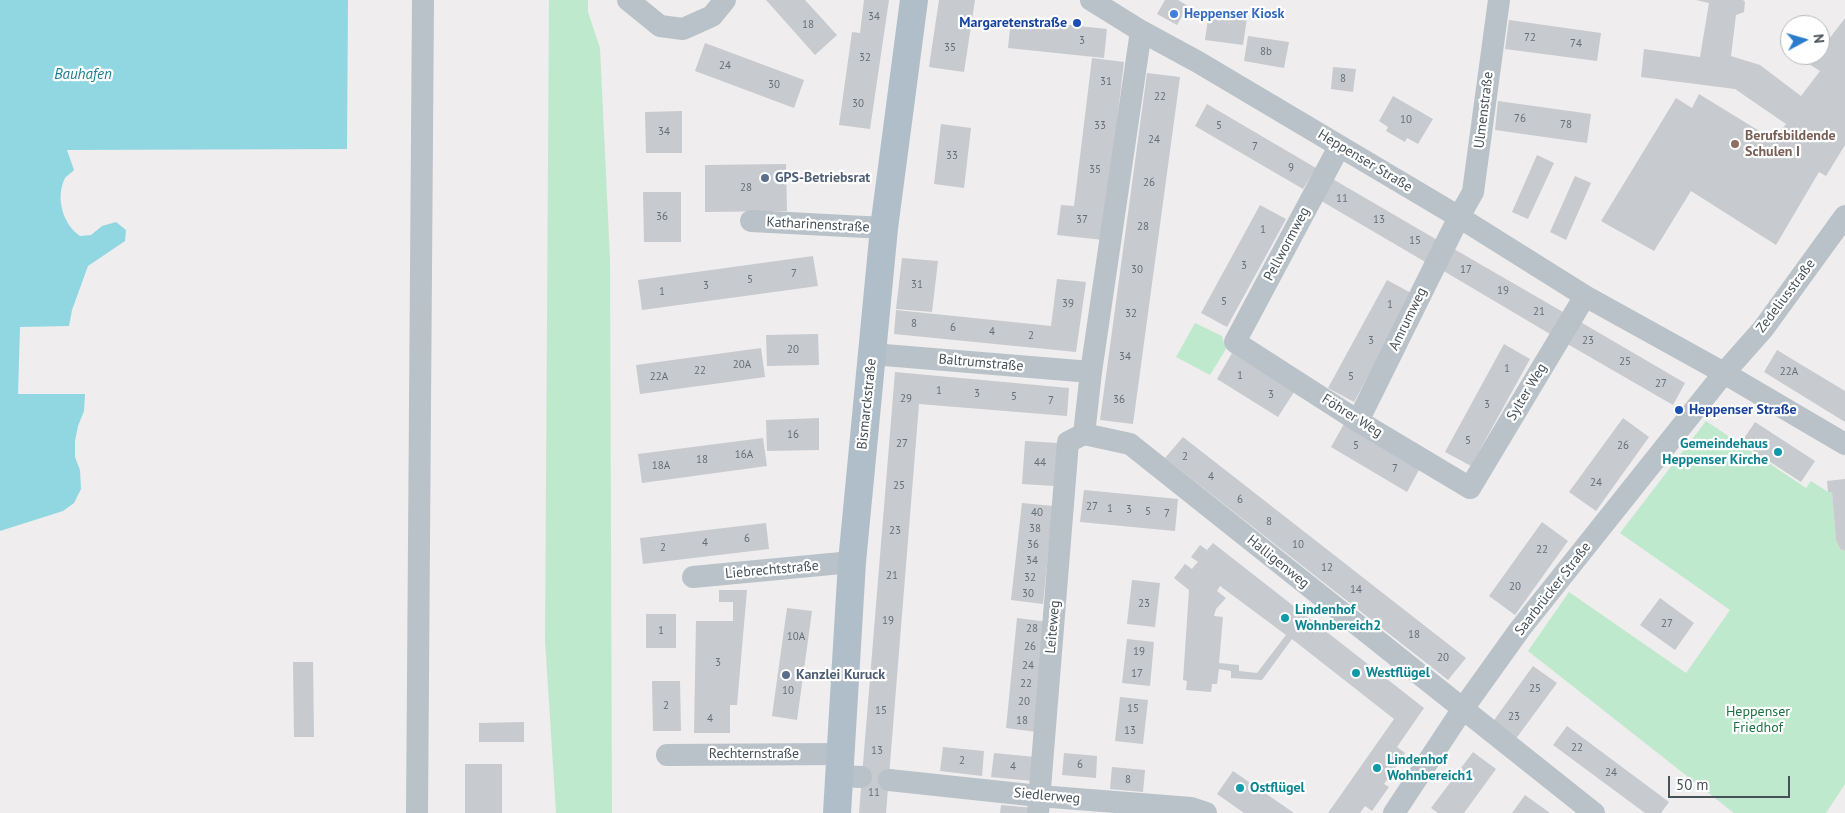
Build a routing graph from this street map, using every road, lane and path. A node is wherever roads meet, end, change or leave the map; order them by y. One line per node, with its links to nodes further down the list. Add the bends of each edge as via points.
1 (423, 0): 31 (street)
2 (628, 0): 3 (street, via 660,26 684,29 712,16)
3 (725, 0)
4 (914, 0): 13 (main road, Bismarckstraße)
5 (1091, 0): 7 (street, Heppenser Straße)
6 (1499, 0): 11 (street, Ulmenstraße, via 1473,192)
7 (1116, 6): 8 (street, Heppenser Straße)
8 (1141, 31): 9 (street, Heppenser Straße); 17 (street)
9 (1339, 146): 11 (street, Heppenser Straße); 15 (street, Pellwormweg)
10 (1845, 216): 18 (street, Zedeliusstraße, via 1763,329)
11 (1459, 217): 14 (street, Heppenser Straße); 19 (street, Amrumweg)
12 (751, 221): 13 (street, Katharinenstraße)
13 (884, 228): 16 (main road, Bismarckstraße)
14 (1584, 296): 18 (street, Heppenser Straße); 22 (street, Sylter Weg)
15 (1235, 342): 19 (street, Föhrer Weg)
16 (872, 354): 17 (street, Baltrumstraße); 23 (main road, Bismarckstraße)
17 (1091, 372): 20 (street)
18 (1724, 373): 21 (street, Heppenser Straße); 25 (street, Saarbrücker Straße, via 1520,629)
19 (1358, 421): 22 (street, Föhrer Weg)
20 (1076, 438): 25 (street, Halligenweg, via 1130,444); 29 (street, Leiteweg)
21 (1845, 444)
22 (1470, 488)
23 (852, 562): 24 (street, Liebrechtstraße); 27 (main road, Bismarckstraße)
24 (693, 577)
25 (1462, 710): 33 (street, Saarbrücker Straße); 34 (street, Halligenweg)
26 (667, 755): 27 (street, Rechternstraße)
27 (847, 769): 30 (main road, Bismarckstraße)
28 (889, 780): 29 (street, Siedlerweg)
29 (1038, 804): 32 (street, Siedlerweg, via 1191,808)
30 (837, 812)
31 (417, 813)
32 (1206, 813)
33 (1394, 813)
34 (1594, 813)

